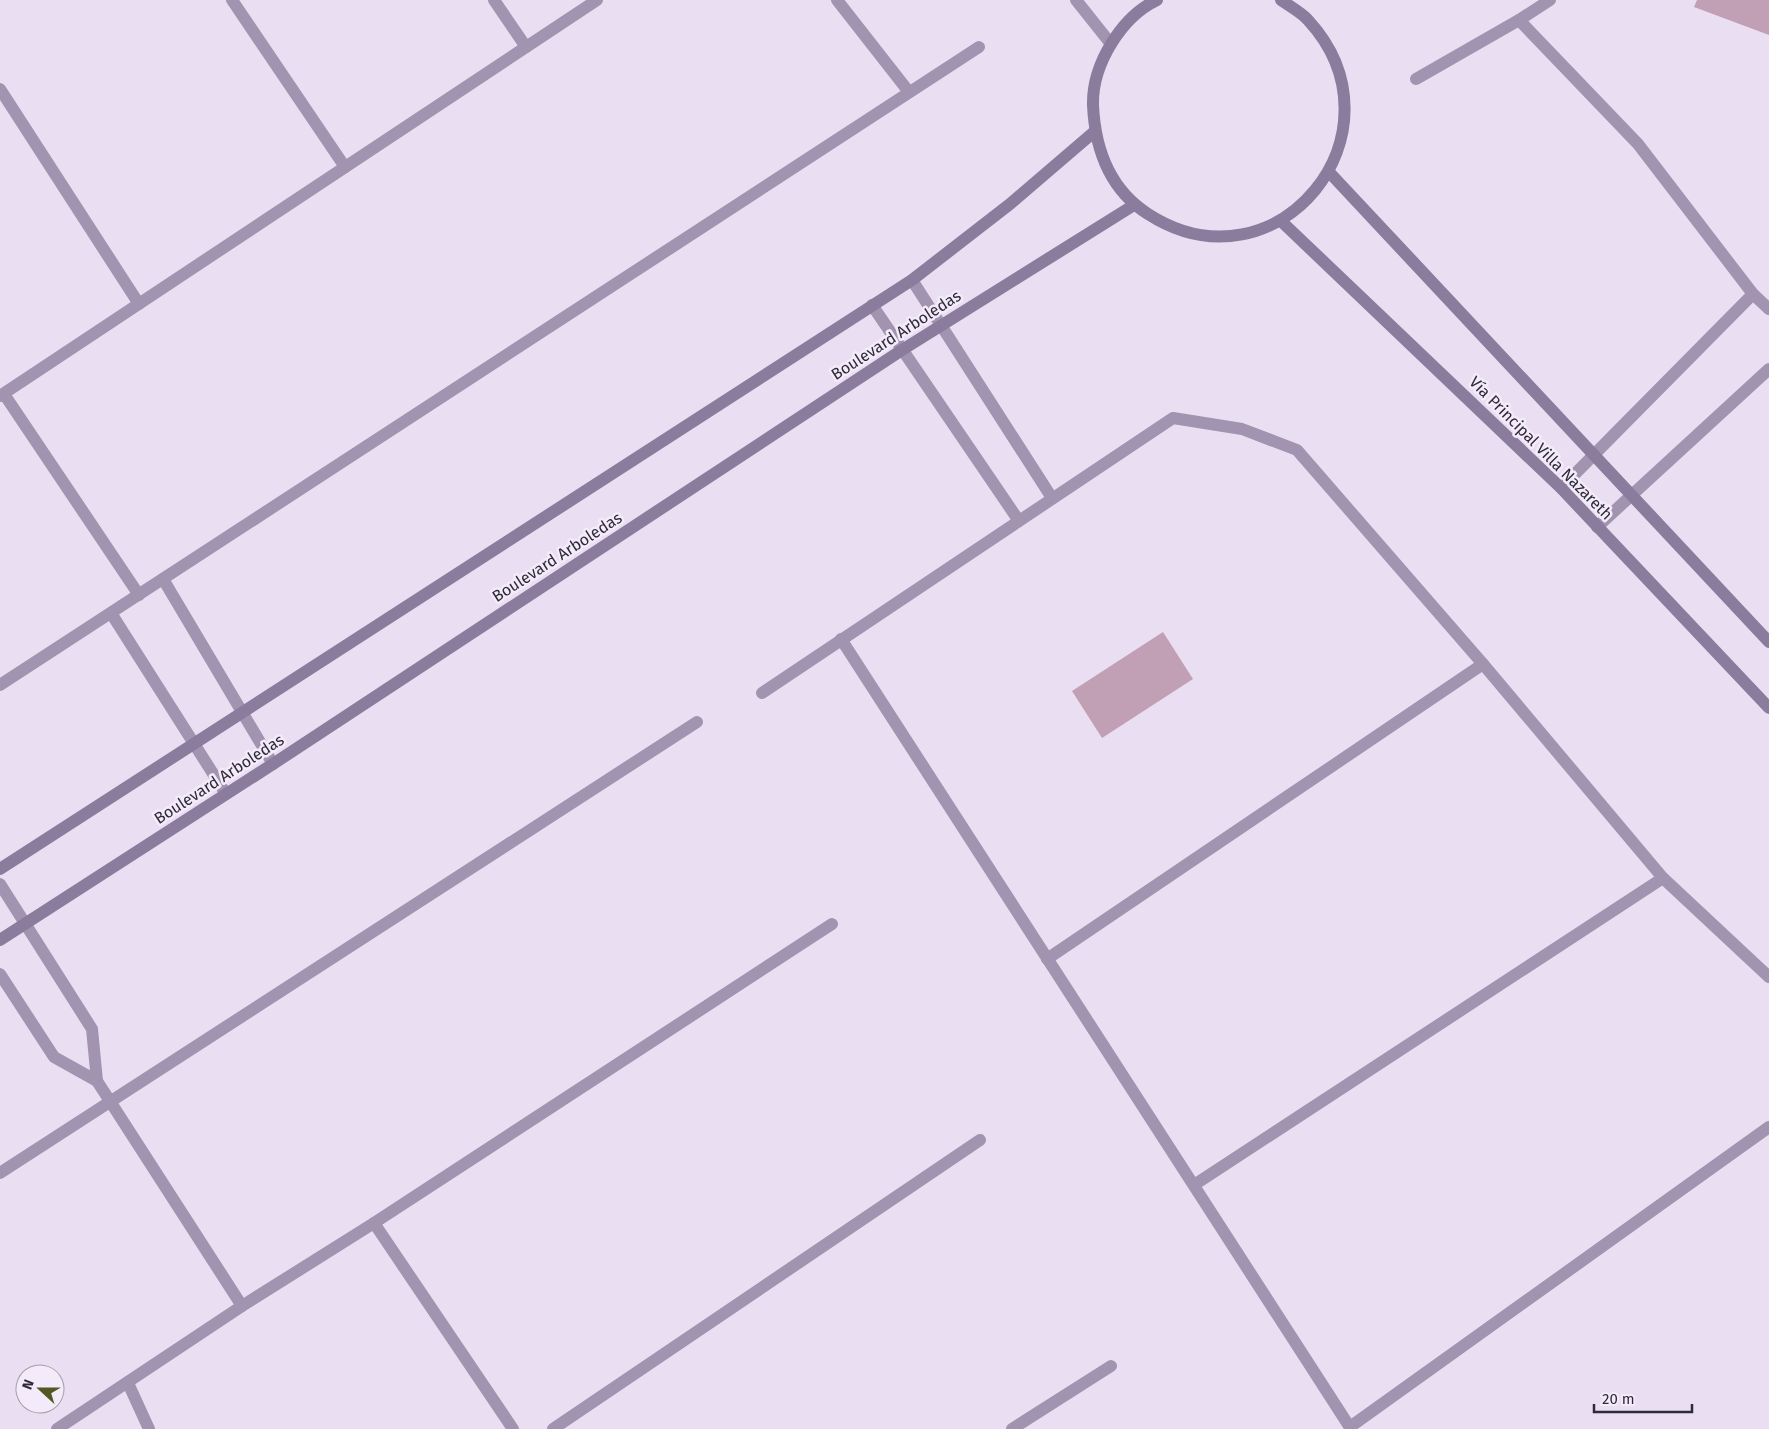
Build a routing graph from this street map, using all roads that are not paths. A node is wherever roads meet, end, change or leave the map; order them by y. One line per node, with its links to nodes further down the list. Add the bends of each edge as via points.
1 (232, 0): 17 (street)
2 (494, 0): 11 (street)
3 (597, 0): 11 (street)
4 (837, 0): 15 (street)
5 (1076, 0): 10 (street)
6 (1155, 0): 10 (street, via 1130,20)
7 (1280, 0): 18 (street, via 1307,18 1332,52 1344,92 1344,133)
8 (1550, 0): 9 (street)
9 (1520, 20): 13 (street); 22 (street, via 1638,144)
10 (1111, 44): 16 (street, via 1099,71 1093,101)
11 (526, 47): 17 (street)
12 (979, 47): 15 (street)
13 (1416, 79)
14 (0, 89): 23 (street)
15 (909, 92): 36 (street)
16 (1094, 132): 19 (street, via 1102,159 1115,184); 21 (street, via 1010,204)
17 (345, 168): 23 (street)
18 (1329, 172): 20 (street, via 1308,200); 30 (street, Vía Principal Villa Nazareth)
19 (1134, 205): 20 (street, via 1167,226 1205,236 1244,234); 26 (street, Boulevard Arboledas)
20 (1281, 221): 31 (street, Vía Principal Villa Nazareth)
21 (912, 280): 24 (street); 26 (street)
22 (1753, 294): 25 (street); 30 (street)
23 (139, 304): 29 (street)
24 (872, 305): 27 (street); 45 (street)
25 (1769, 309)
26 (941, 324): 27 (street, Boulevard Arboledas); 33 (street)
27 (902, 350): 34 (street); 48 (street, Boulevard Arboledas)
28 (1769, 369): 32 (street)
29 (2, 395): 37 (street)
30 (1595, 455): 31 (street); 32 (street, Vía Principal Villa Nazareth)
31 (1561, 488): 35 (street, Vía Principal Villa Nazareth)
32 (1632, 495): 35 (street); 40 (street, Vía Principal Villa Nazareth)
33 (1052, 498): 34 (street); 41 (street, via 1172,418 1242,429 1297,450)
34 (1019, 521): 39 (street)
35 (1597, 526): 44 (street, Vía Principal Villa Nazareth)
36 (163, 579): 37 (street); 45 (street)
37 (139, 595): 38 (street)
38 (112, 613): 42 (street); 47 (street)
39 (841, 639): 43 (street); 56 (street)
40 (1769, 642)
41 (1483, 664): 51 (street); 56 (street)
42 (0, 685)
43 (762, 692)
44 (1769, 708)
45 (242, 712): 47 (street); 48 (street)
46 (697, 722): 60 (street)
47 (194, 743): 49 (street); 50 (street)
48 (273, 764): 49 (street, Boulevard Arboledas)
49 (226, 794): 53 (street, Boulevard Arboledas)
50 (0, 869)
51 (1663, 878): 58 (street); 64 (street)
52 (0, 884): 53 (street)
53 (25, 923): 55 (street, Boulevard Arboledas); 59 (street, via 92,1029)
54 (832, 924): 65 (street)
55 (0, 940)
56 (1047, 959): 64 (street)
57 (0, 974): 59 (street, via 54,1057)
58 (1769, 977)
59 (97, 1081): 60 (street)
60 (110, 1102): 63 (street); 66 (street)
61 (1769, 1127): 69 (street)
62 (980, 1140): 73 (street)
63 (0, 1173)
64 (1194, 1185): 69 (street)
65 (374, 1223): 66 (street); 72 (street)
66 (242, 1306): 68 (street)
67 (1111, 1366): 74 (street)
68 (128, 1383): 70 (street); 71 (street)
69 (1350, 1428)
70 (57, 1429)
71 (149, 1429)
72 (513, 1429)
73 (554, 1429)
74 (1012, 1429)

